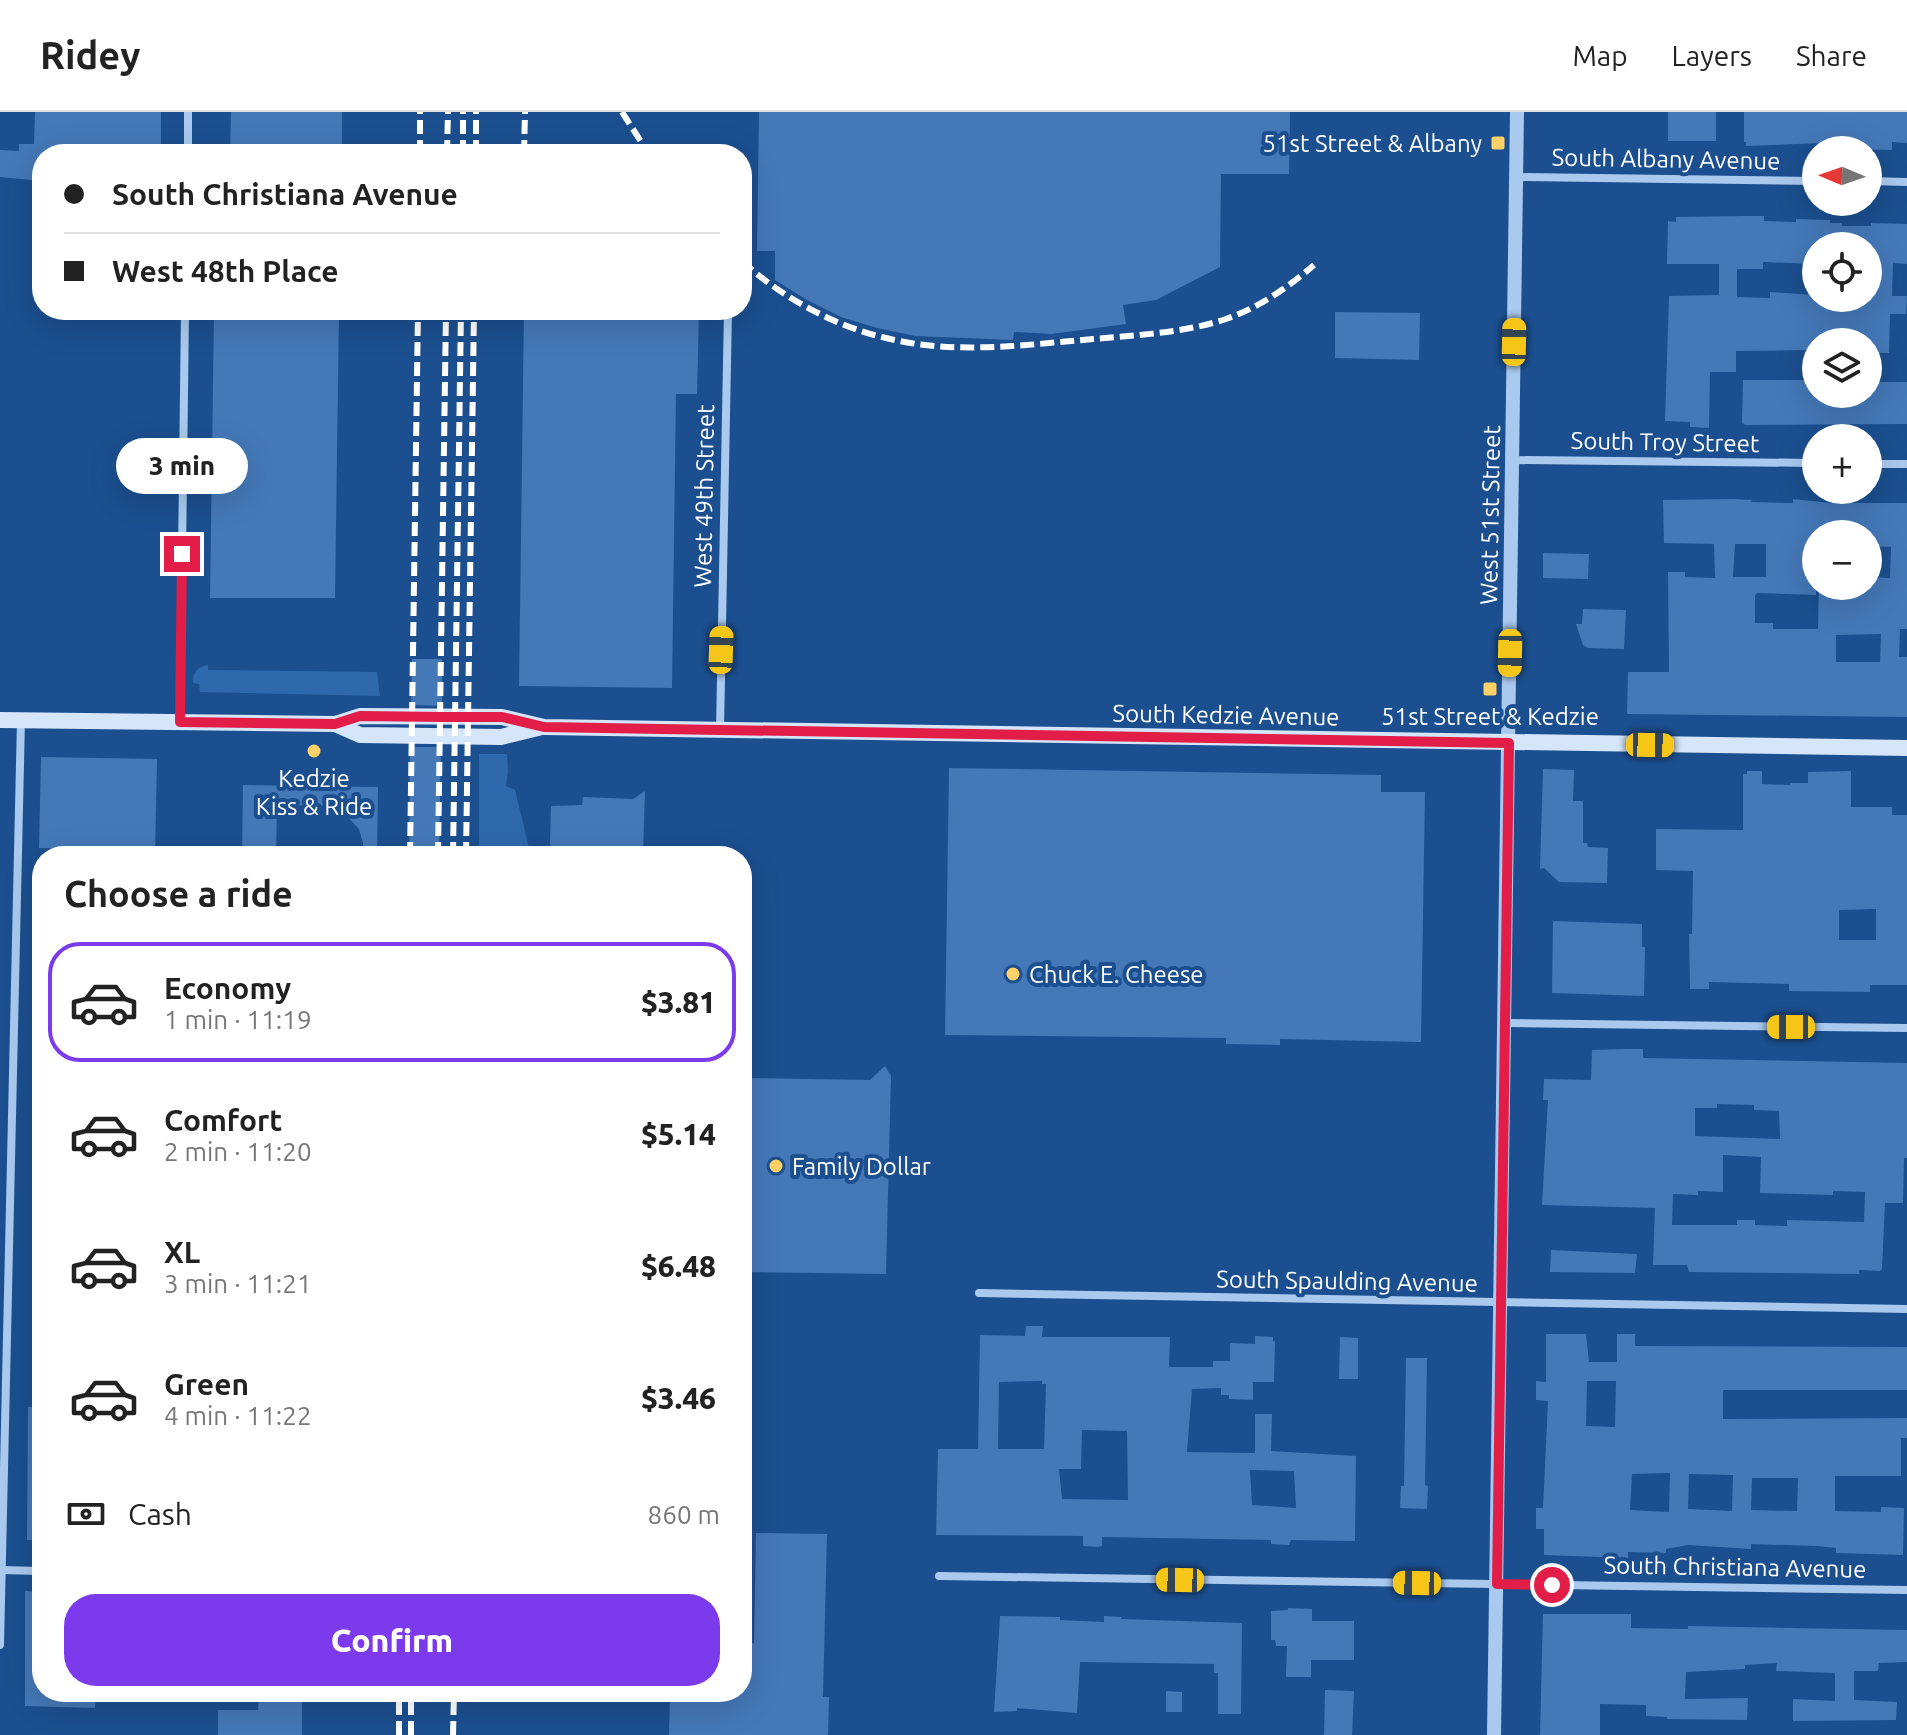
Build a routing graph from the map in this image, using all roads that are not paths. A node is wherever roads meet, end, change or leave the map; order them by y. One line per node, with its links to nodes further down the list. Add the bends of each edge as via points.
1 (188, 112): 3 (street)
2 (1517, 112): 4 (street, West 51st Street)
3 (188, 144)
4 (1516, 177): 5 (street, South Albany Avenue); 10 (street, West 51st Street)
5 (1802, 181)
6 (1882, 181): 7 (street)
7 (1907, 182)
8 (185, 320): 16 (street)
9 (728, 320): 17 (street, West 49th Street)
10 (1513, 460): 11 (street, South Troy Street); 18 (street, West 51st Street)
11 (1802, 463)
12 (1882, 464): 13 (street)
13 (1907, 464)
14 (0, 720): 15 (main road, South Kedzie Avenue)
15 (21, 720): 16 (main road, South Kedzie Avenue); 25 (street)
16 (180, 722): 17 (main road, South Kedzie Avenue, via 335,724 360,716 502,717 544,727)
17 (720, 731): 18 (main road, South Kedzie Avenue)
18 (1509, 743): 19 (main road, South Kedzie Avenue); 20 (street, West 51st Street)
19 (1907, 748)
20 (1505, 1023): 21 (street); 23 (street, West 51st Street)
21 (1907, 1028)
22 (979, 1293): 23 (street, South Spaulding Avenue)
23 (1501, 1304): 24 (street, South Spaulding Avenue); 28 (street, West 51st Street)
24 (1907, 1309)
25 (1, 1570): 26 (street); 30 (street)
26 (32, 1571)
27 (939, 1576): 28 (street, South Christiana Avenue)
28 (1497, 1584): 29 (street, South Christiana Avenue); 31 (street, West 51st Street)
29 (1907, 1590)
30 (0, 1645)
31 (1494, 1735)

